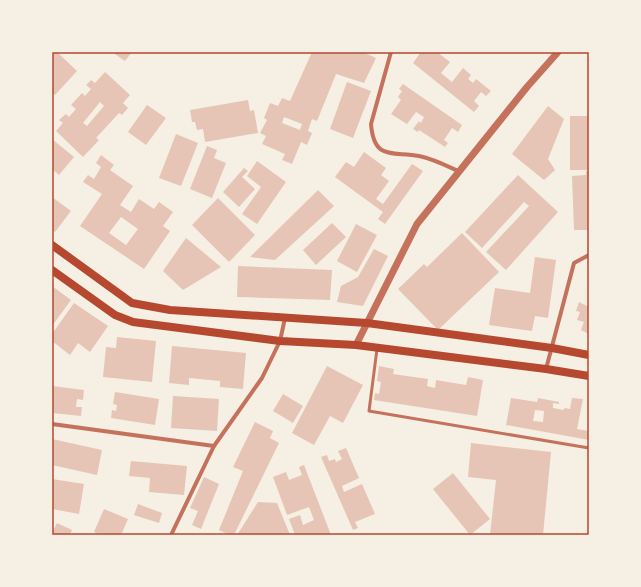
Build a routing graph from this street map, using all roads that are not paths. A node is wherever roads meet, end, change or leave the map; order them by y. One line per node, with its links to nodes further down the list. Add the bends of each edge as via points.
1 (391, 52): 3 (street, via 370,124 375,145 385,153 431,159)
2 (558, 52): 3 (street)
3 (460, 172): 8 (street, via 417,224)
4 (52, 246): 7 (main road, via 132,303 170,310)
5 (589, 255): 12 (street, via 574,264)
6 (52, 270): 9 (main road, via 115,315 133,322)
7 (286, 318): 8 (main road); 9 (street)
8 (367, 323): 10 (street); 12 (main road)
9 (280, 341): 10 (main road); 17 (street, via 262,378)
10 (356, 345): 11 (main road)
11 (377, 347): 14 (main road); 18 (lane, via 369,411)
12 (552, 348): 13 (main road); 14 (street)
13 (589, 355)
14 (546, 369): 15 (main road)
15 (589, 376)
16 (52, 424): 17 (street)
17 (214, 446): 19 (street)
18 (589, 448)
19 (171, 535)

